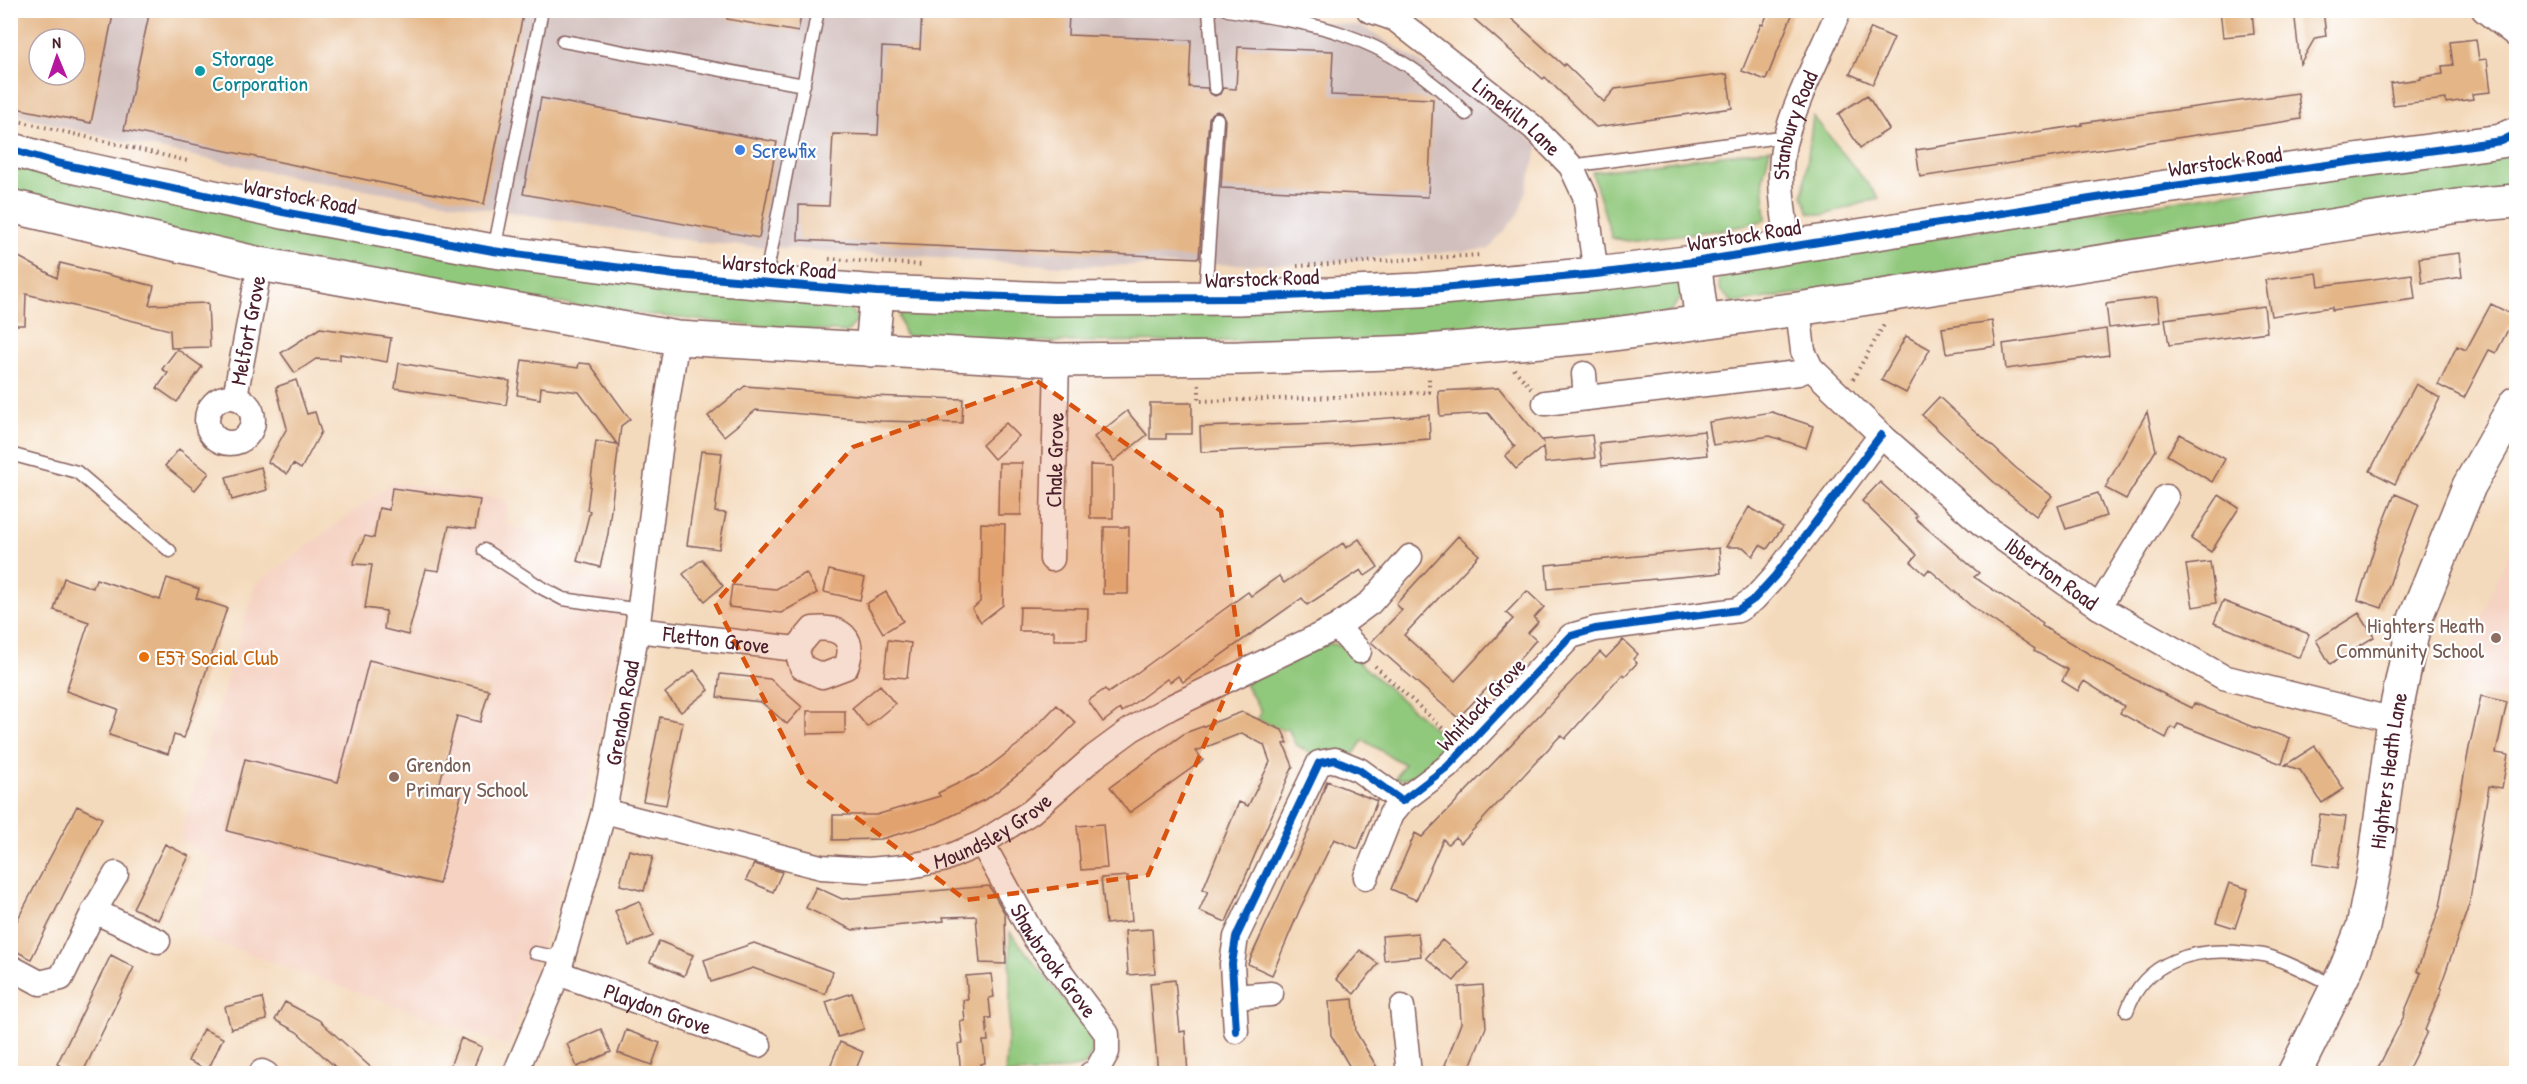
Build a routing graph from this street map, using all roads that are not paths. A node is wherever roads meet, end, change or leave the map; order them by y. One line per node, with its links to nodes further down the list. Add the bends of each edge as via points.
1 (542, 10): 21 (lane)
2 (818, 10): 10 (lane)
3 (1209, 10): 11 (lane)
4 (1228, 10): 12 (lane, via 1340,33 1403,62)
5 (1369, 10): 17 (street, Limekiln Lane, via 1395,19 1533,127)
6 (1839, 10): 15 (street, Stanbury Road)
7 (2484, 10): 8 (street)
8 (2517, 35)
9 (563, 41): 10 (lane)
10 (804, 85): 25 (lane)
11 (1215, 88)
12 (1466, 114)
13 (1217, 119): 27 (lane)
14 (2517, 134): 20 (street, Warstock Road, via 2501,141 2166,187)
15 (1787, 136): 17 (lane); 20 (street, Stanbury Road, via 1781,183)
16 (10, 149): 21 (street, Warstock Road, via 57,164 283,212)
17 (1571, 166): 24 (street, Limekiln Lane, via 1585,196)
18 (2517, 201): 28 (street, via 2458,206)
19 (10, 206): 23 (street)
20 (1788, 246): 22 (street, Warstock Road)
21 (493, 251): 25 (street, Warstock Road, via 675,275)
22 (1694, 262): 24 (street, Warstock Road); 29 (street)
23 (260, 264): 30 (street); 35 (street, Melfort Grove)
24 (1596, 274): 27 (street, Warstock Road, via 1419,290)
25 (765, 282): 26 (street, Warstock Road)
26 (877, 292): 27 (street, Warstock Road, via 1054,299); 31 (street)
27 (1205, 298)
28 (1798, 309): 29 (street); 33 (street, Ibberton Road, via 1803,351)
29 (1701, 322): 32 (street, via 1599,336 1418,351)
30 (677, 338): 31 (street); 47 (street, Grendon Road)
31 (872, 350): 32 (street)
32 (1057, 360): 45 (street, Chale Grove)
33 (1811, 368): 36 (street, via 1798,373); 39 (street, Ibberton Road)
34 (1584, 374): 36 (street)
35 (234, 398)
36 (1586, 398): 37 (street)
37 (1545, 404)
38 (2517, 404): 51 (street, Highters Heath Lane, via 2469,486 2415,619)
39 (1881, 435): 46 (street, Ibberton Road, via 1982,524); 52 (street, Whitlock Grove, via 1754,599 1738,610 1595,629 1571,636 1447,767)
40 (10, 454): 43 (lane, via 77,472)
41 (2166, 497): 46 (street)
42 (484, 550): 47 (lane, via 563,599)
43 (170, 551)
44 (1410, 557): 48 (street, Moundsley Grove, via 1371,602)
45 (1052, 559)
46 (2099, 607): 51 (street, Ibberton Road, via 2223,677)
47 (639, 620): 49 (street, Fletton Grove); 53 (street, Grendon Road)
48 (1337, 627): 50 (street); 54 (street, Moundsley Grove, via 1132,729 1031,812)
49 (796, 649)
50 (1359, 651)
51 (2394, 720): 62 (street, Highters Heath Lane, via 2363,927)
52 (1402, 801): 56 (street, via 1391,814); 64 (street, via 1359,771 1335,760 1318,763 1236,937 1232,964)
53 (604, 812): 54 (street, Moundsley Grove, via 821,867 904,867 942,860); 60 (street, Grendon Road)
54 (982, 843): 70 (street, Shawbrook Grove, via 1034,937 1107,1034 1107,1052)
55 (116, 874): 57 (street)
56 (1366, 877)
57 (94, 911): 58 (street); 61 (street, via 61,978 39,982)
58 (158, 941)
59 (536, 953): 60 (lane)
60 (560, 966): 68 (street, Playdon Grove); 69 (street, Grendon Road)
61 (10, 968)
62 (2337, 987): 66 (lane, via 2266,956 2226,951 2188,954 2156,969 2139,986); 72 (street, Highters Heath Lane)
63 (1271, 994): 64 (street)
64 (1234, 997): 67 (street)
65 (1402, 1007): 71 (street)
66 (2127, 1011)
67 (1236, 1031)
68 (759, 1045)
69 (515, 1074)
70 (1091, 1074)
71 (1408, 1074)
72 (2294, 1074)

